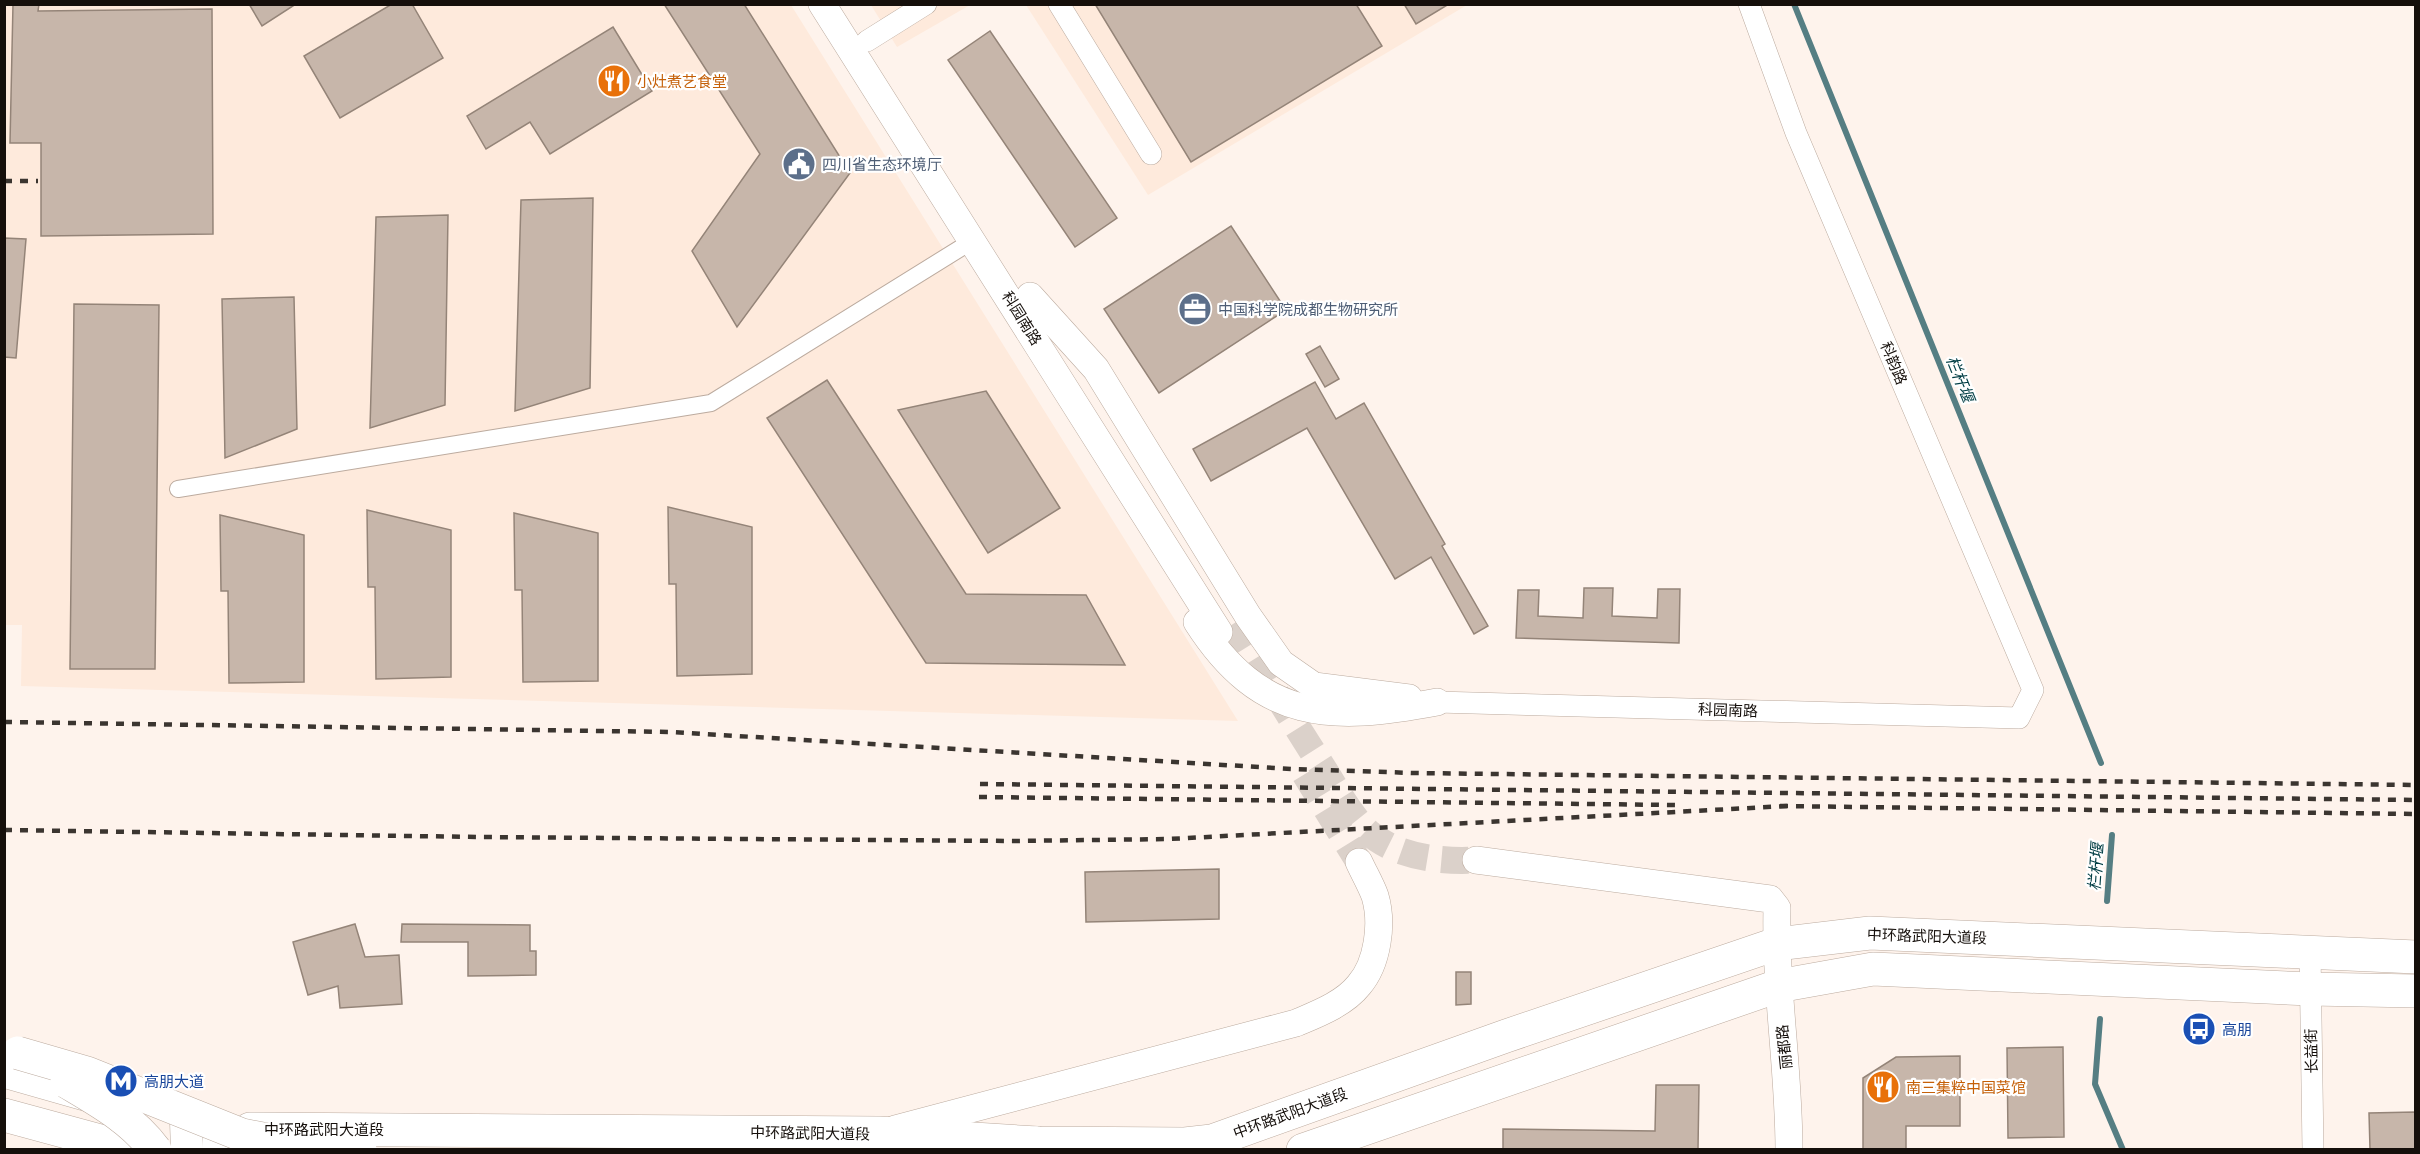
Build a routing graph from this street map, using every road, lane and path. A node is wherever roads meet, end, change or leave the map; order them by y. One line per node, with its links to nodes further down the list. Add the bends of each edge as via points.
1 (822, 4): 8 (street, 科园南路)
2 (843, 4): 6 (street, 科园南路)
3 (926, 4): 6 (street)
4 (1059, 4): 7 (street)
5 (1749, 4): 13 (street, 科韵路, via 1796,133 2033,690)
6 (867, 41): 9 (street, 科园南路)
7 (1151, 154)
8 (972, 241): 9 (street, 科园南路); 10 (street, via 711,403)
9 (1022, 301): 11 (street, 科园南路)
10 (178, 489)
11 (1227, 628): 12 (street, via 1314,686); 12 (street, via 1257,687 1309,711 1384,712)
12 (1437, 702): 13 (street, 科园南路)
13 (2019, 718)
14 (1476, 860): 16 (street, 丽都路, via 1770,899 1777,908)
15 (1359, 862): 24 (street, via 1375,897 1380,930 1372,961 1359,985 1333,1006 1296,1023)
16 (1776, 944): 17 (main road, 中环路武阳大道段, via 1870,933); 19 (street, 丽都路); 28 (main road, 中环路武阳大道段)
17 (2310, 952): 18 (main road, 中环路武阳大道段); 20 (street, 长益街)
18 (2415, 957)
19 (1778, 986): 20 (main road, via 1873,969); 33 (main road); 34 (street, 丽都路, via 1789,1097)
20 (2310, 989): 21 (main road); 35 (street, 长益街)
21 (2415, 991)
22 (9, 1058): 25 (main road, 中环路武阳大道段); 30 (main road, bridge, via 112,1109); 31 (main road, bridge, via 87,1073 242,1135 315,1149)
23 (4, 1115): 29 (main road)
24 (879, 1133): 26 (main road, 中环路武阳大道段, via 280,1128); 27 (main road, 中环路武阳大道段)
25 (186, 1136): 26 (main road, 中环路武阳大道段)
26 (219, 1140)
27 (1037, 1143): 28 (main road, 中环路武阳大道段); 32 (main road)
28 (1199, 1146)
29 (133, 1149)
30 (155, 1149)
31 (360, 1149)
32 (971, 1149)
33 (1303, 1149)
34 (1789, 1149)
35 (2313, 1149)

